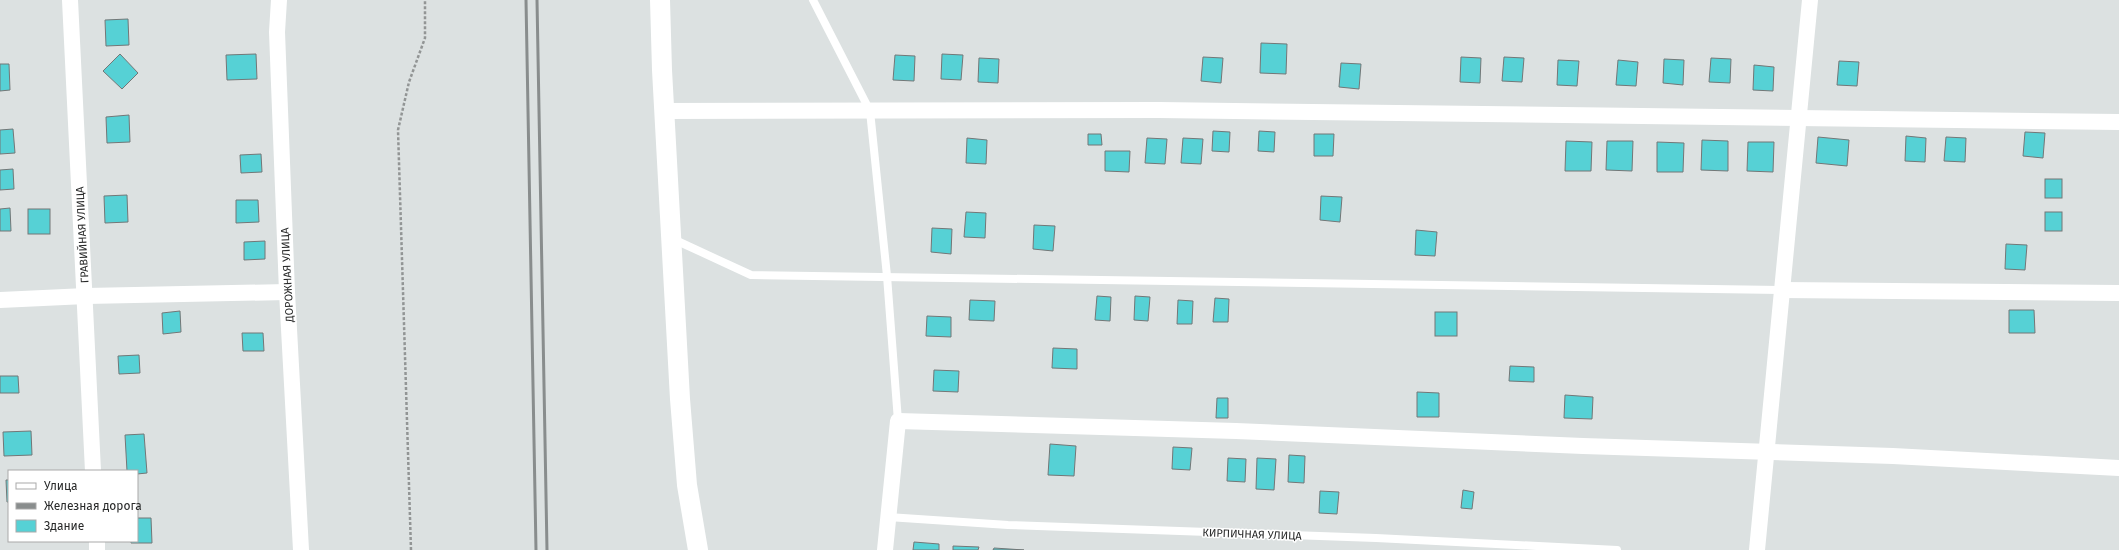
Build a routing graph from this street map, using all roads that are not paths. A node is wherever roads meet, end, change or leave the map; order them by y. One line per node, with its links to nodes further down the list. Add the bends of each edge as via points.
1 (70, 0): 15 (street, ГРАВИЙНАЯ УЛИЦА)
2 (278, 0): 13 (street, ДОРОЖНАЯ УЛИЦА)
3 (660, 0): 6 (street)
4 (812, 0): 7 (lane)
5 (1810, 0): 8 (street)
6 (664, 111): 7 (street); 10 (street)
7 (870, 111): 8 (street, via 1159,110); 11 (lane)
8 (1798, 118): 9 (street); 12 (street)
9 (2119, 122)
10 (672, 239): 11 (lane, via 751,275); 23 (street, via 687,485)
11 (887, 276): 12 (lane); 17 (lane)
12 (1782, 290): 14 (street); 18 (street)
13 (287, 292): 15 (street); 22 (street, ДОРОЖНАЯ УЛИЦА)
14 (2119, 292)
15 (86, 296): 16 (street); 20 (street, ГРАВИЙНАЯ УЛИЦА)
16 (0, 300)
17 (898, 421): 18 (street, via 1236,430 1583,446); 21 (street)
18 (1765, 451): 19 (street); 26 (street)
19 (2119, 468)
20 (93, 470)
21 (888, 517): 24 (street); 25 (lane, КИРПИЧНАЯ УЛИЦА, via 1008,525 1376,538)
22 (301, 550)
23 (698, 550)
24 (885, 550)
25 (1617, 550)
26 (1757, 550)

